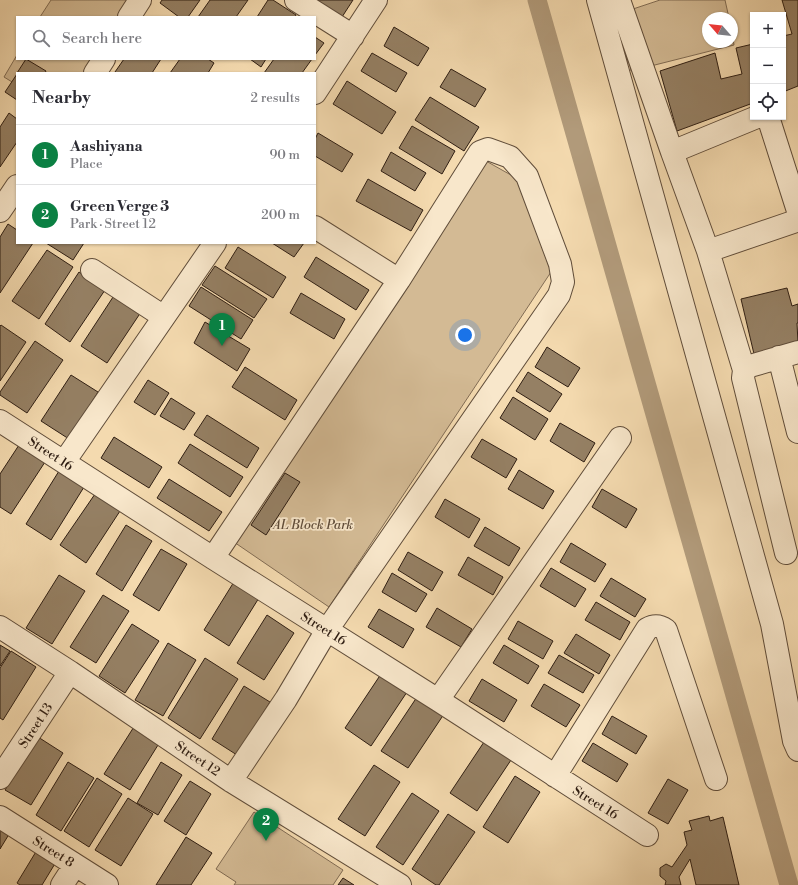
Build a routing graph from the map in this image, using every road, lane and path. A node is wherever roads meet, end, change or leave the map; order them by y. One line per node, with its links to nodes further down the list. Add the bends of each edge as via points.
1 (140, 0): 6 (street)
2 (296, 0): 7 (street)
3 (376, 0): 7 (street)
4 (598, 0): 34 (street, via 772,624 794,741)
5 (619, 0): 13 (street)
6 (130, 16)
7 (353, 36): 10 (street)
8 (103, 60): 9 (street)
9 (96, 72)
10 (316, 92)
11 (750, 120): 13 (street)
12 (769, 120): 14 (street)
13 (672, 152): 18 (street)
14 (798, 211)
15 (798, 219): 18 (street)
16 (316, 228): 20 (street)
17 (214, 244): 21 (street)
18 (708, 251): 23 (street)
19 (92, 270): 21 (street)
20 (400, 280): 29 (street); 31 (street, via 480,152 488,150 510,157 527,176 560,264 563,282 559,295)
21 (164, 317): 27 (street)
22 (788, 355): 23 (street); 25 (street)
23 (744, 370): 28 (street, via 743,378)
24 (0, 421): 27 (street, Street 16)
25 (798, 432)
26 (620, 438): 33 (street)
27 (64, 462): 29 (street, Street 16)
28 (786, 553)
29 (213, 558): 31 (street, Street 16)
30 (0, 628): 32 (street, Street 12)
31 (327, 630): 33 (street, Street 16); 38 (street, via 286,699)
32 (70, 672): 36 (street, Street 13); 38 (street, Street 12)
33 (438, 700): 35 (street, Street 16)
34 (798, 750)
35 (555, 776): 37 (street, via 647,629 660,626 666,630); 40 (street, Street 16)
36 (0, 778)
37 (716, 779)
38 (231, 781): 44 (street, Street 12)
39 (0, 817): 41 (street, Street 8)
40 (647, 835)
41 (75, 865): 42 (street); 43 (street, Street 8)
42 (62, 885)
43 (107, 885)
44 (400, 885)

